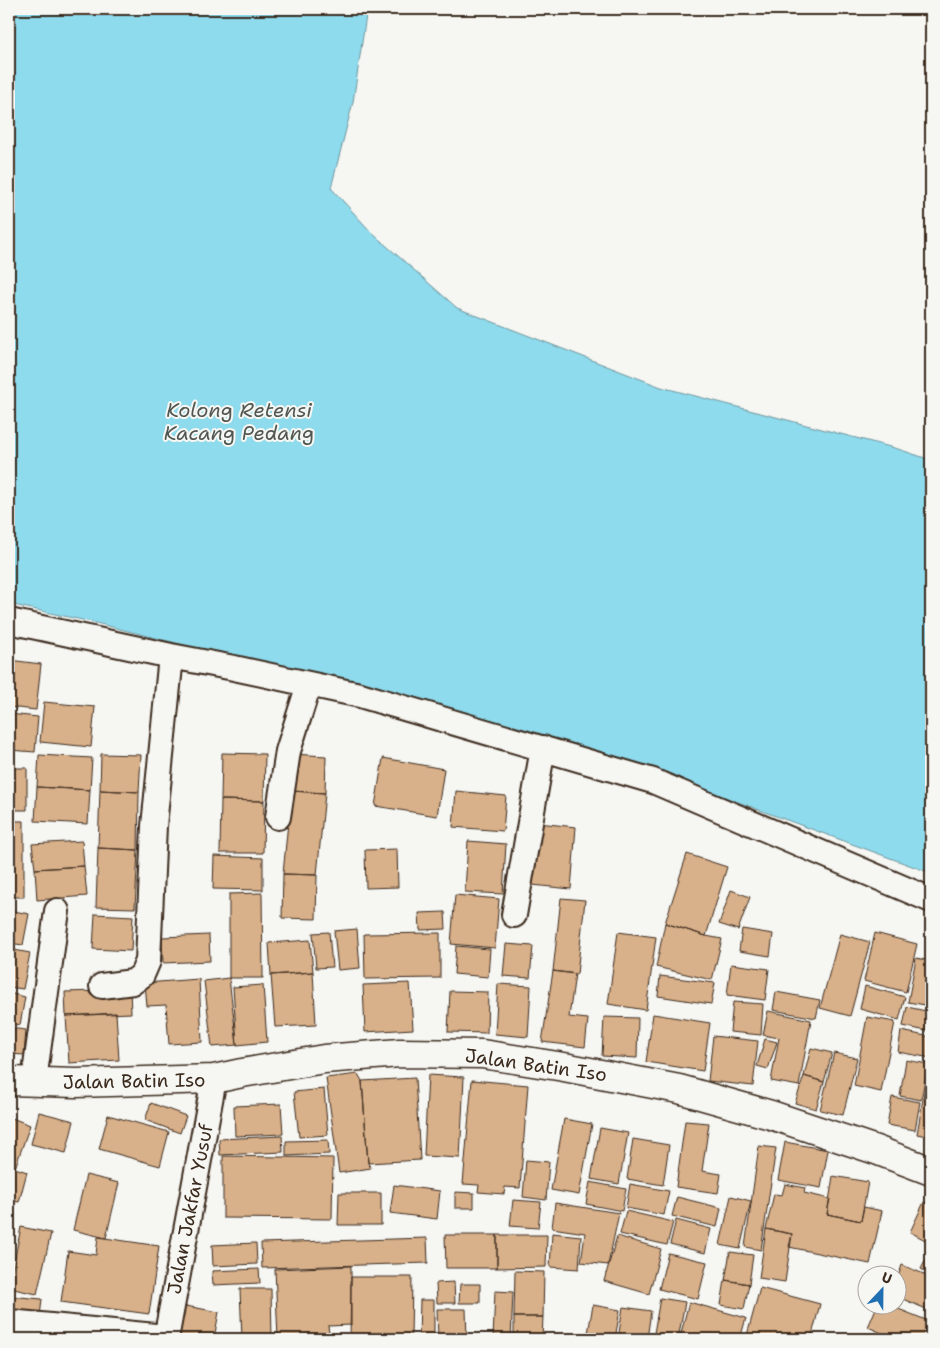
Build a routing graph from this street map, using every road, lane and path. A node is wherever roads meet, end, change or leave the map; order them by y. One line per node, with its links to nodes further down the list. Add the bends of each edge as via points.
1 (9, 620): 2 (street)
2 (171, 656): 3 (street); 9 (street, via 154,826 148,961 142,975 133,982)
3 (309, 684): 4 (street, via 360,695); 5 (street, via 288,751)
4 (543, 748): 6 (street, via 653,781); 8 (street)
5 (278, 817)
6 (931, 900)
7 (57, 911): 11 (street)
8 (514, 915)
9 (102, 986)
10 (214, 1079): 11 (street, Jalan Batin Iso, via 76,1083); 12 (street, Jalan Batin Iso, via 324,1059 400,1053 482,1054 679,1089 772,1115); 14 (street, Jalan Jakfar Yusuf)
11 (21, 1081)
12 (931, 1171)
13 (9, 1322): 14 (street)
14 (166, 1338)

